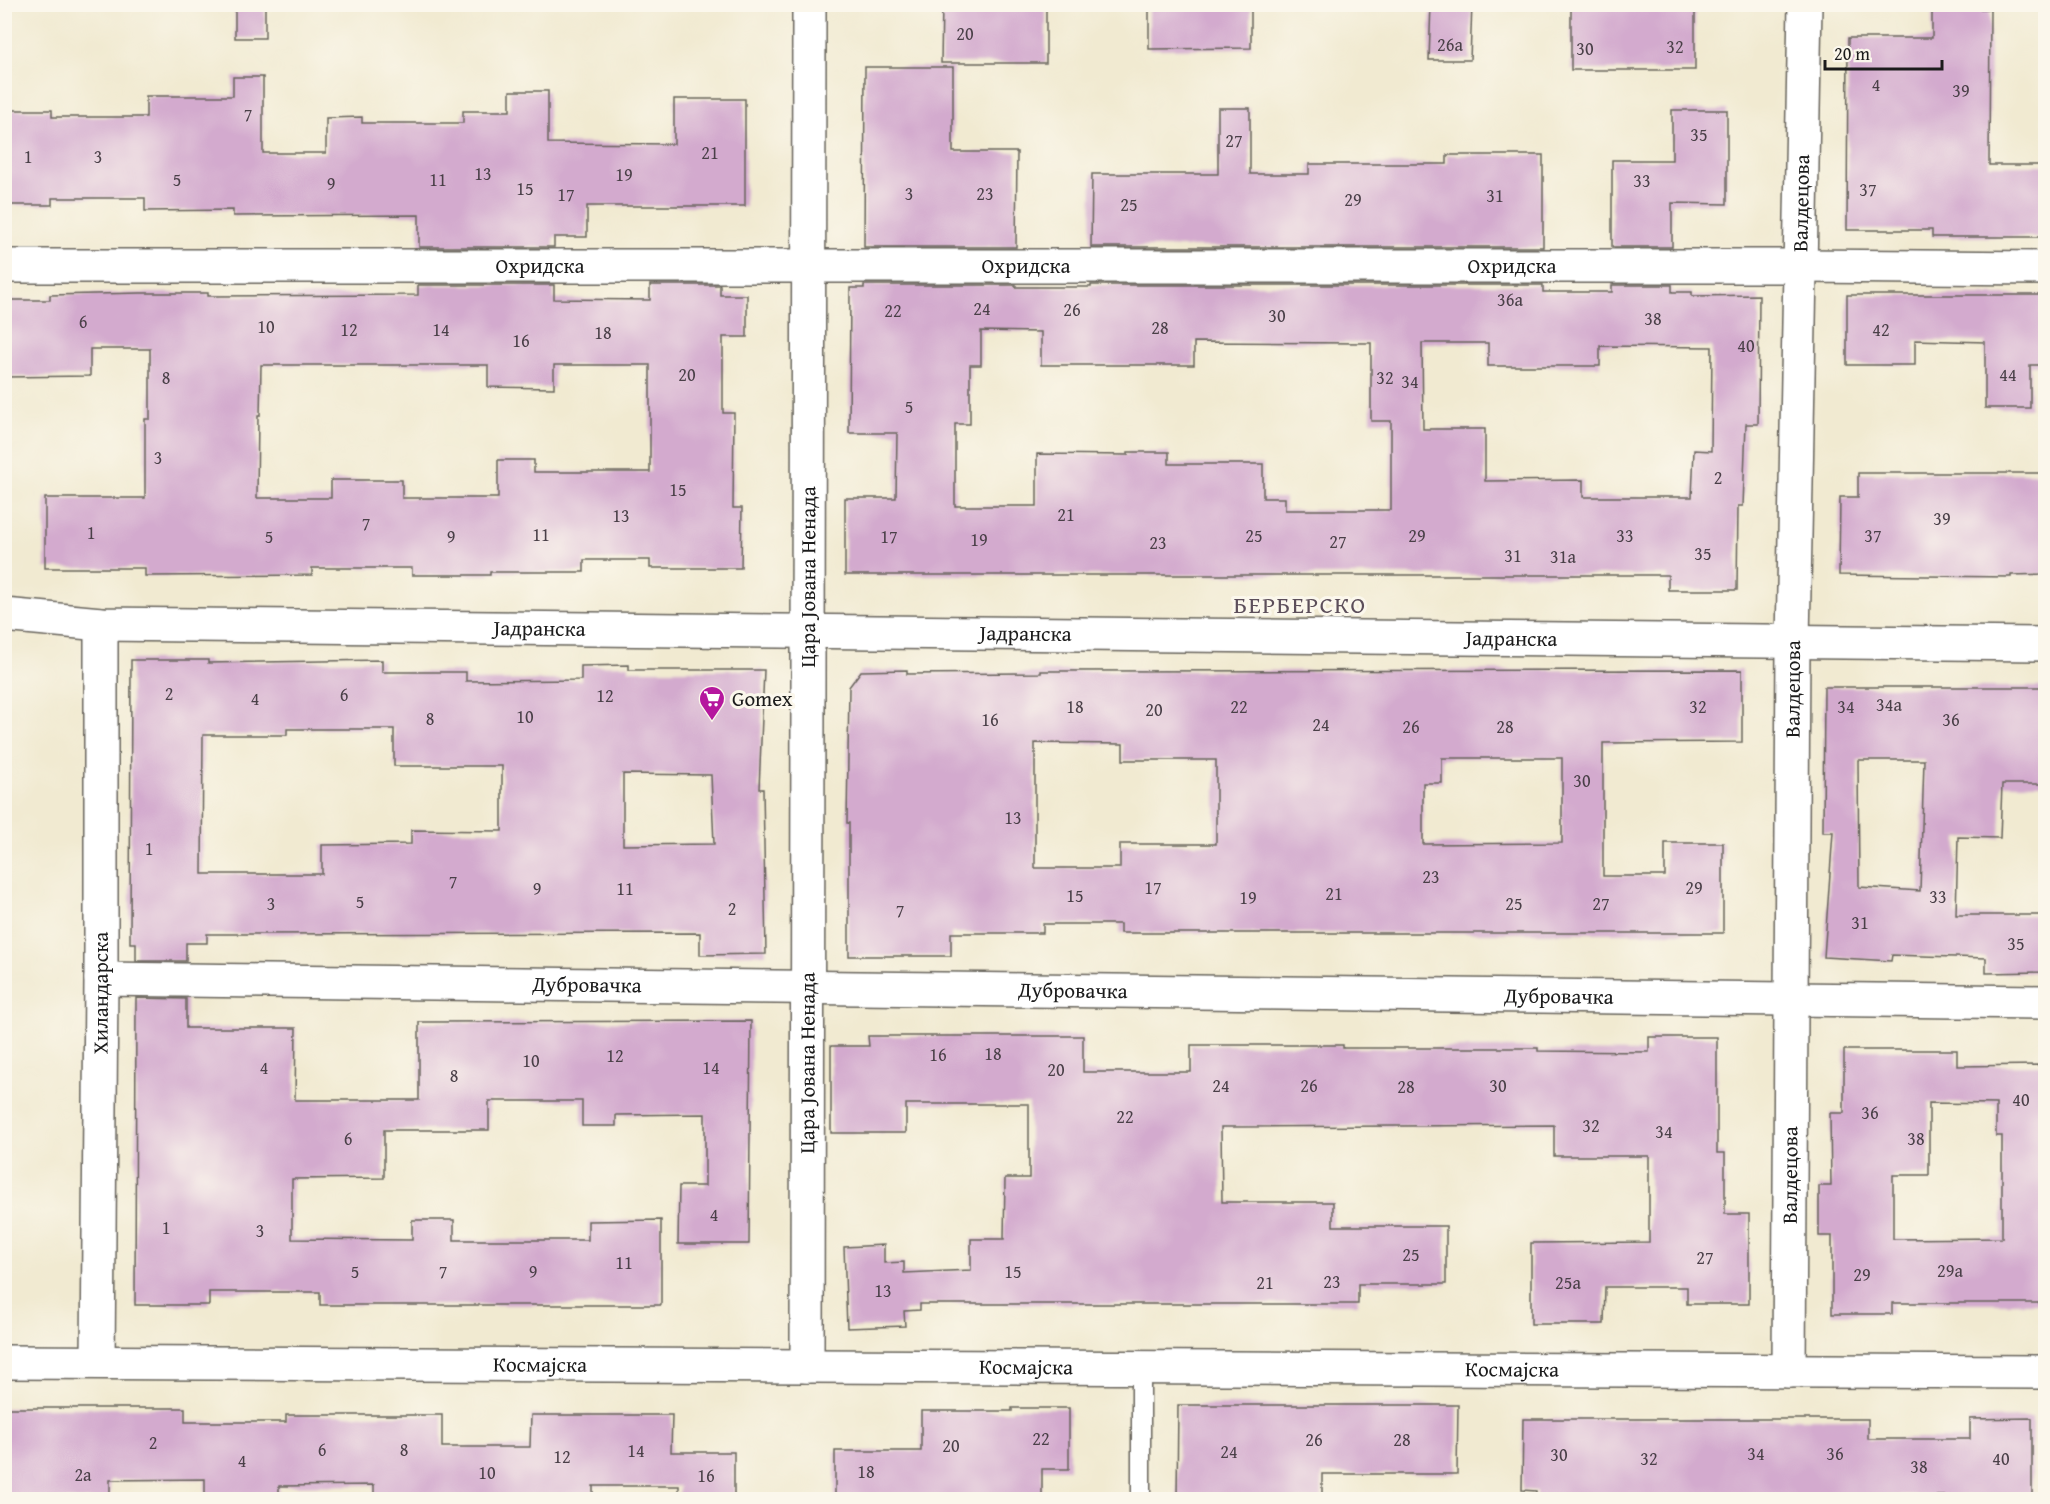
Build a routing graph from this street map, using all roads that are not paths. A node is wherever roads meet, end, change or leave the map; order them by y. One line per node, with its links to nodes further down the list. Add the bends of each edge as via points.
1 (809, 4): 4 (street, Цара Јована Ненада)
2 (1805, 4): 5 (street, Валдецова)
3 (4, 266): 4 (street, Охридска)
4 (808, 266): 5 (street, Охридска); 9 (street, Цара Јована Ненада)
5 (1801, 266): 6 (street, Охридска); 10 (street, Валдецова)
6 (2046, 268)
7 (4, 615): 8 (street, Јадранска)
8 (101, 624): 9 (street, Јадранска); 12 (street, Хиландарска)
9 (807, 631): 10 (street, Јадранска); 13 (street, Цара Јована Ненада)
10 (1793, 642): 11 (street, Јадранска); 14 (street, Валдецова)
11 (2046, 644)
12 (101, 979): 13 (street, Дубровачка); 17 (street, Хиландарска)
13 (807, 987): 14 (street, Дубровачка); 18 (street, Цара Јована Ненада)
14 (1791, 999): 15 (street, Дубровачка); 20 (street, Валдецова)
15 (2046, 1002)
16 (4, 1362): 17 (street, Космајска)
17 (98, 1362): 18 (street, Космајска)
18 (807, 1366): 19 (street, Космајска)
19 (1141, 1368): 20 (street, Космајска); 22 (lane)
20 (1789, 1371): 21 (street, Космајска)
21 (2046, 1372)
22 (1141, 1500)

